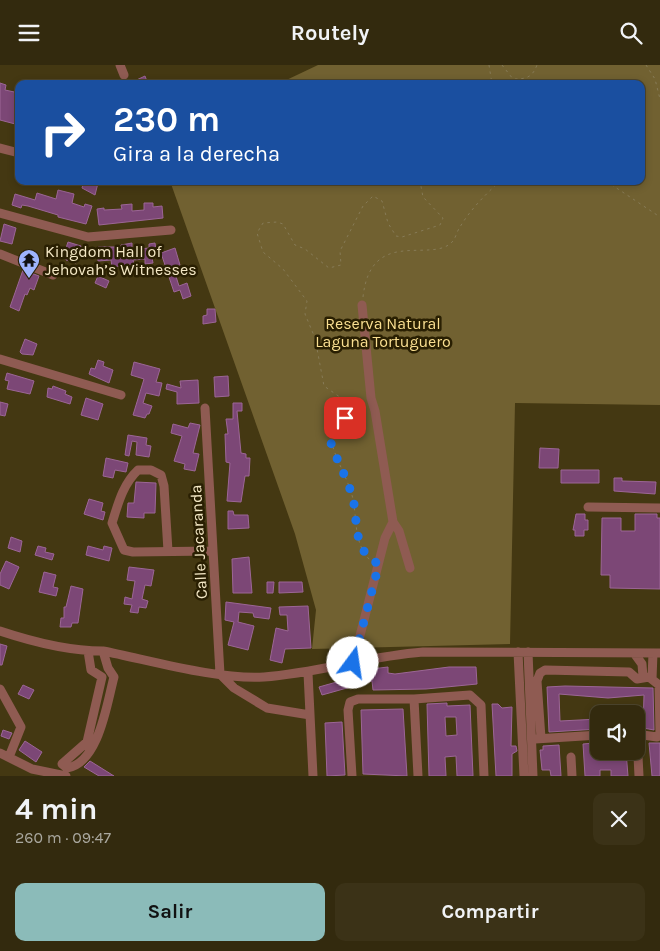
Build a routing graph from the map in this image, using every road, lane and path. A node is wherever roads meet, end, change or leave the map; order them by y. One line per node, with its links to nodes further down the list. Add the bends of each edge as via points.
1 (120, 65): 6 (street)
2 (489, 65): 7 (path)
3 (502, 65): 4 (path, via 513,79 528,79)
4 (536, 65)
5 (646, 65): 8 (path, via 655,79)
6 (124, 75)
7 (491, 80)
8 (660, 99)
9 (0, 148): 10 (street)
10 (15, 152)
11 (421, 185): 23 (path, via 423,197 442,218 440,225 396,236 390,228 382,201 373,196 363,206 340,251 341,265 336,267 329,268 306,249 295,245 283,224 262,223 257,233 263,252 283,269 307,301 305,314 315,338 324,386)
12 (496, 185): 19 (path, via 460,227 453,241 444,247 407,249 378,260 365,282)
13 (612, 185): 15 (path)
14 (0, 213): 16 (street, via 88,237)
15 (660, 217)
16 (172, 230)
17 (0, 254): 18 (street)
18 (53, 275)
19 (362, 305): 24 (street)
20 (0, 359): 21 (street)
21 (121, 395)
22 (205, 408): 29 (street, Calle Jacaranda)
23 (360, 411): 24 (path); 30 (path, via 336,423 330,440 352,497 355,529 365,555)
24 (375, 411): 27 (street)
25 (588, 507): 26 (street)
26 (660, 508)
27 (392, 523): 30 (street); 31 (street, via 399,531)
28 (168, 551): 28 (street, via 124,551 116,535 112,523 120,496 138,470 151,470 160,475 164,486); 29 (street)
29 (213, 551): 40 (street, Calle Jacaranda)
30 (379, 564): 38 (street)
31 (410, 568)
32 (0, 631): 33 (street, via 29,641)
33 (88, 651): 34 (street); 34 (street, via 91,670 102,677 87,742 62,764 67,768 74,767 92,749 100,728 114,677)
34 (103, 651): 40 (street)
35 (523, 652): 36 (street); 38 (street, via 423,652); 47 (street)
36 (634, 653): 37 (street); 41 (street)
37 (657, 653): 41 (street)
38 (353, 663): 39 (street)
39 (308, 673): 40 (street, via 262,677); 44 (street)
40 (220, 674): 44 (street, via 234,688 267,708)
41 (647, 678): 45 (street, via 659,685 660,733 657,737); 47 (street, via 637,679 629,672 546,670 540,673)
42 (0, 689): 49 (street, via 21,727)
43 (414, 699): 54 (street, via 358,699 350,703); 55 (street); 56 (street, via 470,695 481,705)
44 (310, 715): 53 (street)
45 (645, 735)
46 (590, 736): 47 (street)
47 (532, 739): 57 (street); 58 (street)
48 (0, 753): 49 (street)
49 (9, 757): 52 (street, via 32,769)
50 (571, 757): 59 (street)
51 (638, 760): 60 (street)
52 (66, 776)
53 (313, 776)
54 (352, 776)
55 (418, 776)
56 (484, 776)
57 (524, 776)
58 (533, 776)
59 (572, 776)
60 (639, 776)

